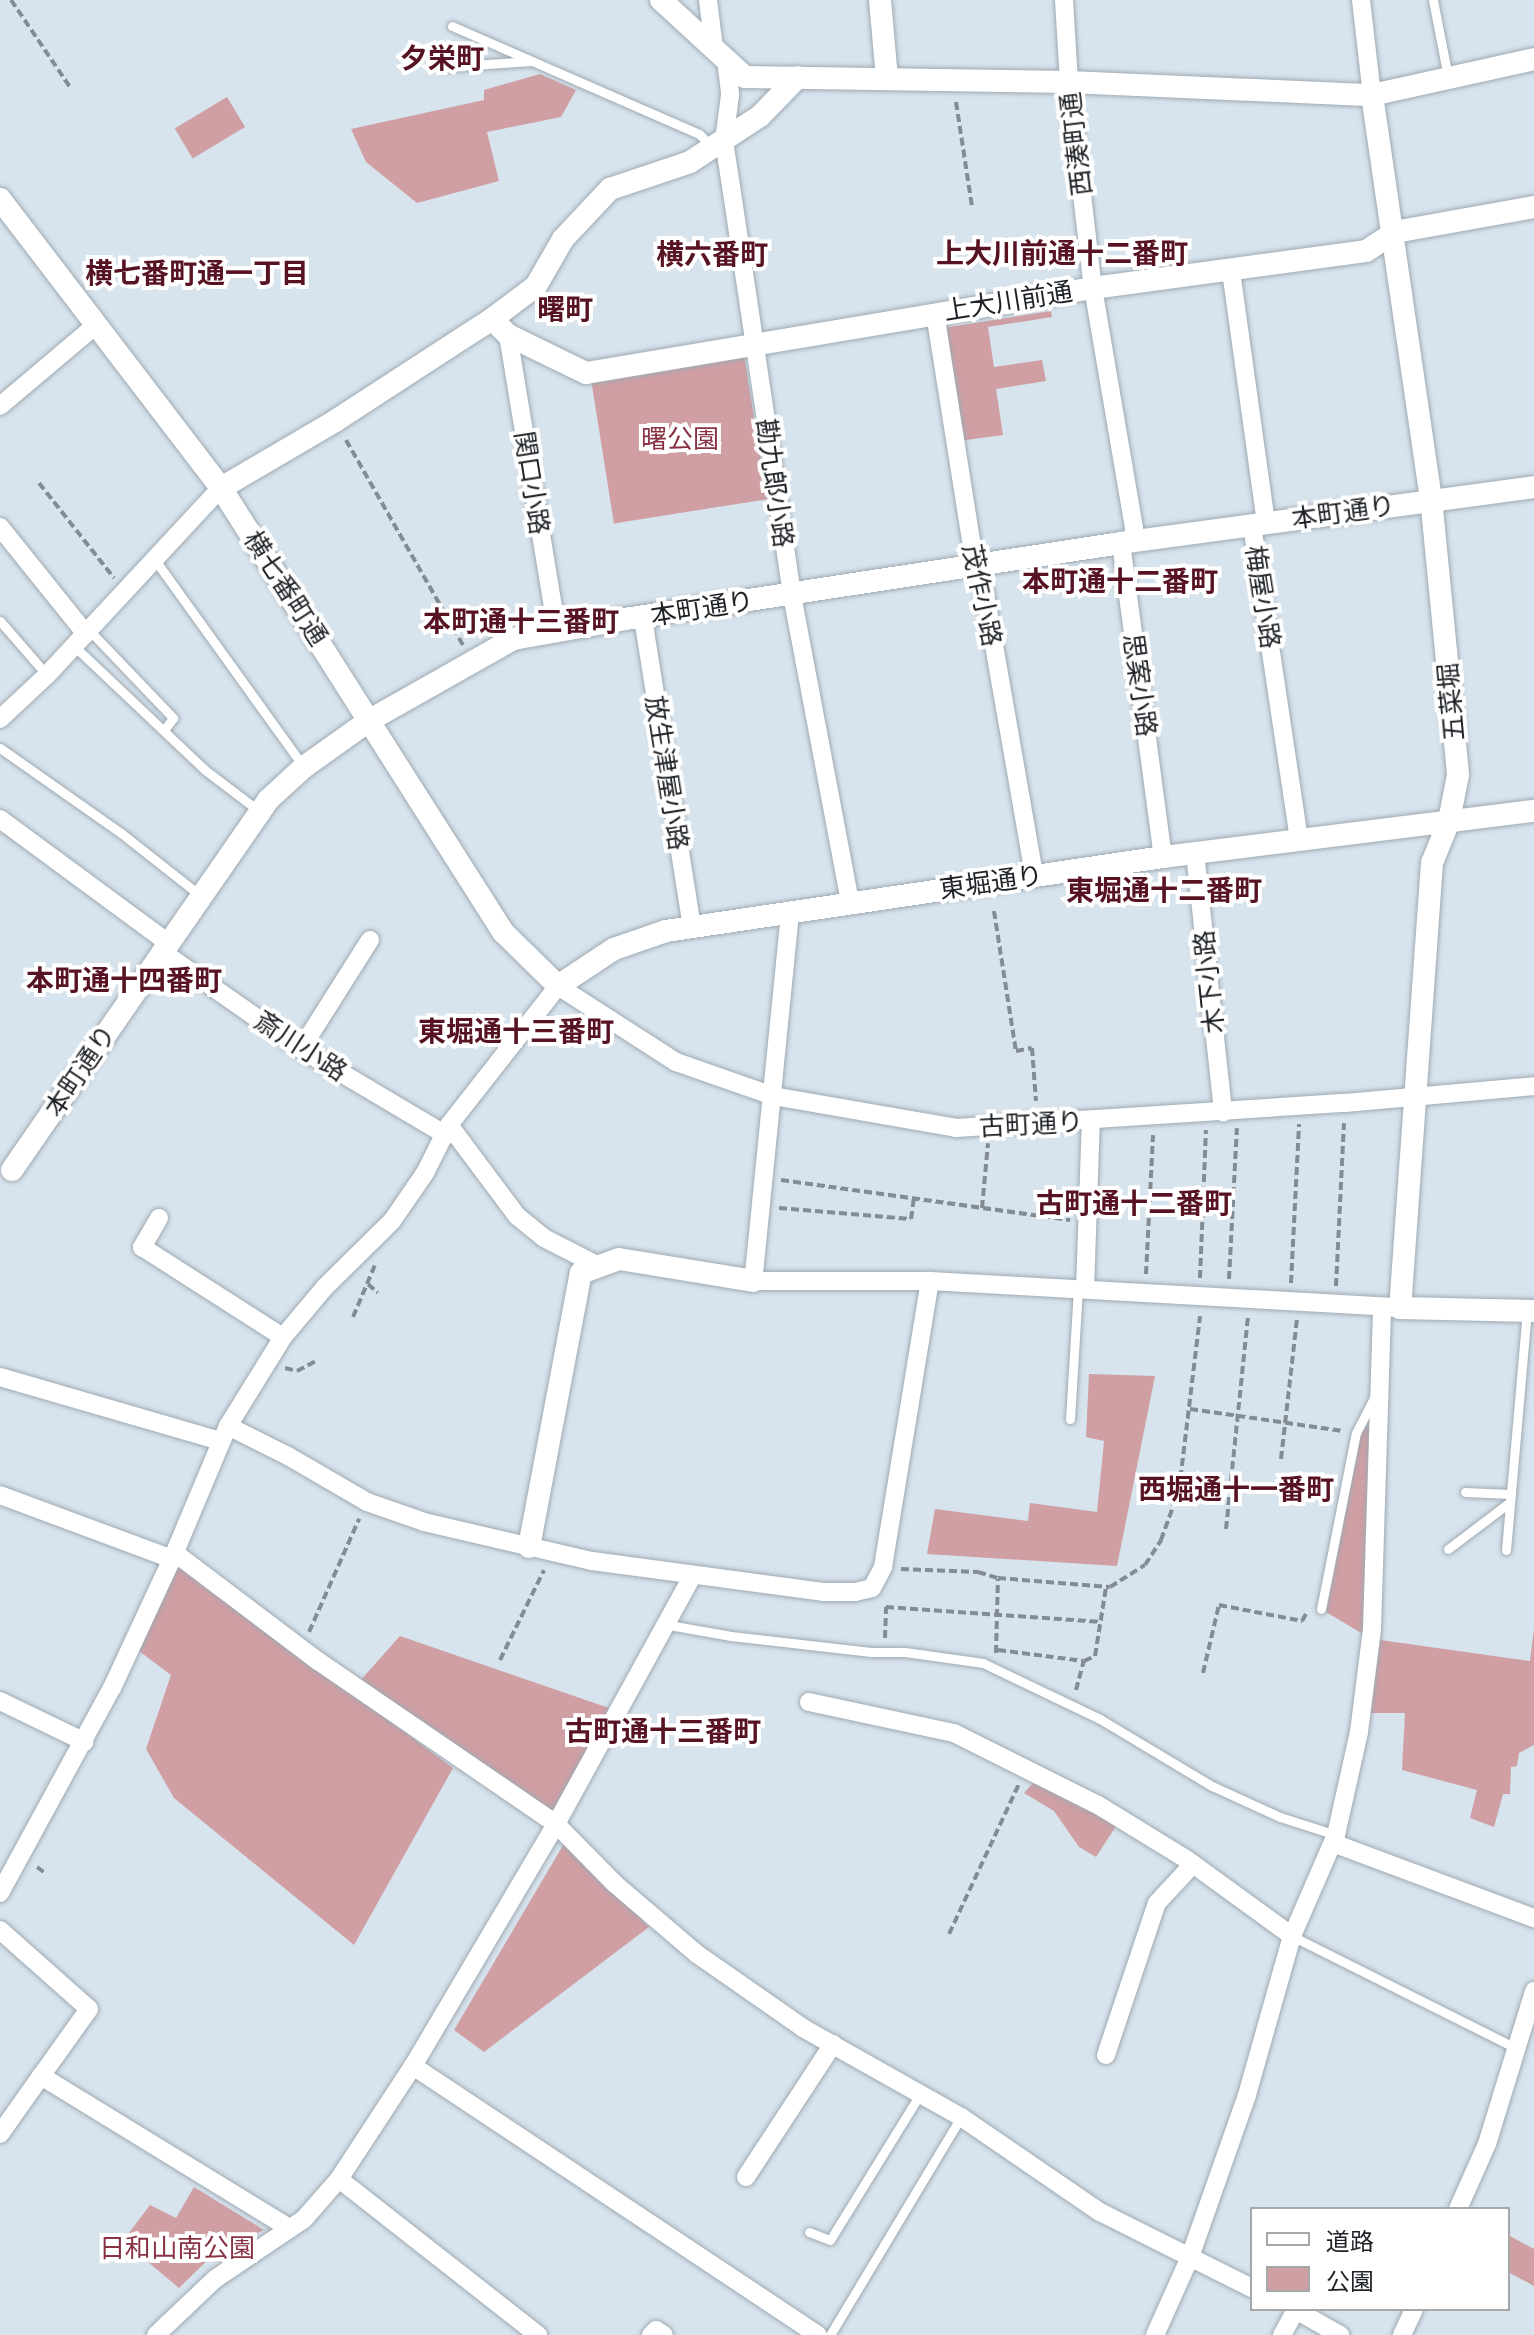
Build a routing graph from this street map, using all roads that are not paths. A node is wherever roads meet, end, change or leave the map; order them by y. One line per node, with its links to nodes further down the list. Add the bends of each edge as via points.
1 (661, 0): 8 (street)
2 (708, 0): 8 (street, 勘九郎小路)
3 (880, 0): 13 (street)
4 (1064, 0): 15 (street, 西湊町通)
5 (1361, 0): 16 (street)
6 (1433, 0): 14 (lane)
7 (452, 26): 10 (lane)
8 (720, 54): 12 (street, via 745,77); 17 (street, 勘九郎小路, via 730,95)
9 (1534, 59): 14 (street)
10 (536, 61): 11 (lane); 17 (lane)
11 (443, 67)
12 (798, 77): 13 (street); 17 (street, via 760,116)
13 (887, 79): 15 (street)
14 (1448, 81): 16 (street)
15 (1069, 82): 16 (street); 22 (street, 西湊町通)
16 (1372, 95): 20 (street, 五菜堀)
17 (719, 144): 25 (street, via 690,162 610,189 563,239 536,286); 26 (street, 勘九郎小路)
18 (0, 199): 24 (street, 横七番町通)
19 (1534, 207): 20 (street, 上大川前通)
20 (1395, 232): 21 (street, 上大川前通, via 1366,251); 30 (street, 五菜堀)
21 (1231, 271): 22 (street, 上大川前通); 31 (street, 梅屋小路)
22 (1093, 288): 23 (street, 上大川前通); 33 (street, 思案小路)
23 (935, 313): 26 (street, 上大川前通); 35 (street, 茂作小路)
24 (97, 324): 27 (street); 29 (street, 横七番町通)
25 (500, 327): 26 (street, 上大川前通, via 586,373); 29 (street); 39 (street, 関口小路)
26 (754, 342): 36 (street, 勘九郎小路)
27 (0, 406)
28 (1534, 487): 30 (street, 本町通り)
29 (221, 488): 34 (street); 43 (street, 横七番町通)
30 (1431, 498): 31 (street, 本町通り); 50 (street, 五菜堀, via 1458,775)
31 (1259, 524): 33 (street, 本町通り); 51 (street, 梅屋小路)
32 (0, 527): 40 (street)
33 (1128, 542): 35 (street, 本町通り); 53 (street, 思案小路)
34 (155, 560): 40 (street); 46 (lane)
35 (977, 566): 36 (street, 本町通り); 54 (street, 茂作小路)
36 (792, 595): 37 (street, 本町通り); 56 (street, 勘九郎小路)
37 (643, 618): 39 (street, 本町通り); 58 (street, 放生津屋小路)
38 (0, 621): 41 (lane)
39 (557, 631): 43 (street, 本町通り, via 513,639)
40 (83, 637): 41 (street); 44 (lane); 44 (lane, via 173,718)
41 (47, 675): 42 (street)
42 (0, 719)
43 (370, 720): 46 (street, 本町通り); 61 (street, 横七番町通, via 503,932)
44 (164, 730): 47 (lane)
45 (0, 748): 55 (lane)
46 (304, 767): 47 (street, 本町通り)
47 (259, 811): 55 (street, 本町通り)
48 (1534, 811): 50 (street, 東堀通り)
49 (0, 819): 60 (street, 斎川小路)
50 (1449, 821): 51 (street, 東堀通り); 65 (street, 五菜堀, via 1432,863)
51 (1299, 840): 52 (street, 東堀通り)
52 (1195, 853): 53 (street, 東堀通り); 66 (street, 木下小路)
53 (1163, 857): 54 (street, 東堀通り)
54 (1034, 876): 56 (street, 東堀通り)
55 (202, 897): 60 (street, 本町通り)
56 (850, 903): 57 (street, 東堀通り)
57 (790, 913): 58 (street, 東堀通り); 64 (street)
58 (692, 928): 61 (street, 東堀通り, via 614,949)
59 (370, 940): 62 (street)
60 (164, 946): 62 (street, 斎川小路); 69 (street, 本町通り)
61 (558, 986): 64 (street, 古町通り, via 676,1062); 68 (street)
62 (301, 1049): 68 (street, 斎川小路)
63 (1534, 1086): 65 (street, 古町通り)
64 (773, 1096): 67 (street, 古町通り, via 956,1128); 72 (street)
65 (1415, 1098): 66 (street, 古町通り); 75 (street, 五菜堀)
66 (1222, 1112): 67 (street, 古町通り)
67 (1091, 1121): 74 (street)
68 (447, 1130): 71 (street, via 517,1216 544,1238); 77 (street, via 400,1209)
69 (6, 1169)
70 (159, 1218): 77 (street, via 142,1247)
71 (599, 1266): 72 (street, via 619,1259); 85 (street, via 581,1273)
72 (753, 1281): 73 (street)
73 (930, 1281): 74 (street); 89 (street, via 883,1567 872,1588 823,1592)
74 (1081, 1289): 75 (street); 80 (lane)
75 (1391, 1307): 76 (street); 79 (street)
76 (1530, 1311): 84 (lane)
77 (283, 1337): 81 (street)
78 (2, 1382): 81 (street)
79 (1378, 1392): 90 (lane, via 1356,1433); 96 (street, via 1372,1629 1359,1732)
80 (1070, 1419)
81 (224, 1434): 85 (street, via 288,1456 367,1502 424,1522); 88 (street)
82 (1465, 1492): 84 (lane)
83 (0, 1495): 88 (street)
84 (1511, 1498): 86 (lane); 87 (lane)
85 (529, 1547): 89 (street)
86 (1448, 1549)
87 (1506, 1550)
88 (173, 1556): 94 (street); 95 (street)
89 (693, 1575): 91 (street)
90 (1321, 1609)
91 (669, 1625): 95 (street); 96 (lane, via 991,1667 1072,1704 1212,1786)
92 (0, 1701): 94 (street)
93 (809, 1702): 97 (street, via 954,1733 1098,1805)
94 (85, 1742): 98 (street)
95 (556, 1824): 103 (street, via 615,1884 697,1954); 106 (street)
96 (1335, 1839): 99 (street); 101 (street)
97 (1193, 1864): 101 (street); 105 (street, via 1157,1903)
98 (0, 1893)
99 (1534, 1918)
100 (0, 1930): 107 (street, via 89,2009)
101 (1292, 1936): 104 (lane); 116 (street, via 1247,2095)
102 (1534, 1991): 104 (street)
103 (833, 2044): 108 (street); 111 (street)
104 (1518, 2049): 113 (street, via 1487,2144)
105 (1106, 2055)
106 (413, 2066): 112 (street); 125 (street)
107 (41, 2076): 110 (street); 114 (street)
108 (919, 2096): 109 (street); 115 (lane, via 830,2240)
109 (961, 2117): 116 (street, via 1100,2212); 126 (lane)
110 (0, 2134)
111 (746, 2177)
112 (339, 2179): 114 (street, via 304,2219); 122 (street)
113 (1459, 2207)
114 (289, 2228): 121 (street, via 215,2279)
115 (809, 2232)
116 (1190, 2257): 117 (street); 127 (street)
117 (1250, 2287)
118 (1294, 2311): 128 (street)
119 (1298, 2311): 129 (street)
120 (1413, 2311): 130 (street)
121 (156, 2335)
122 (538, 2335)
123 (651, 2335): 124 (street, via 656,2330)
124 (664, 2335)
125 (818, 2335)
126 (830, 2335)
127 (1155, 2335)
128 (1282, 2335)
129 (1340, 2335)
130 (1402, 2335)

